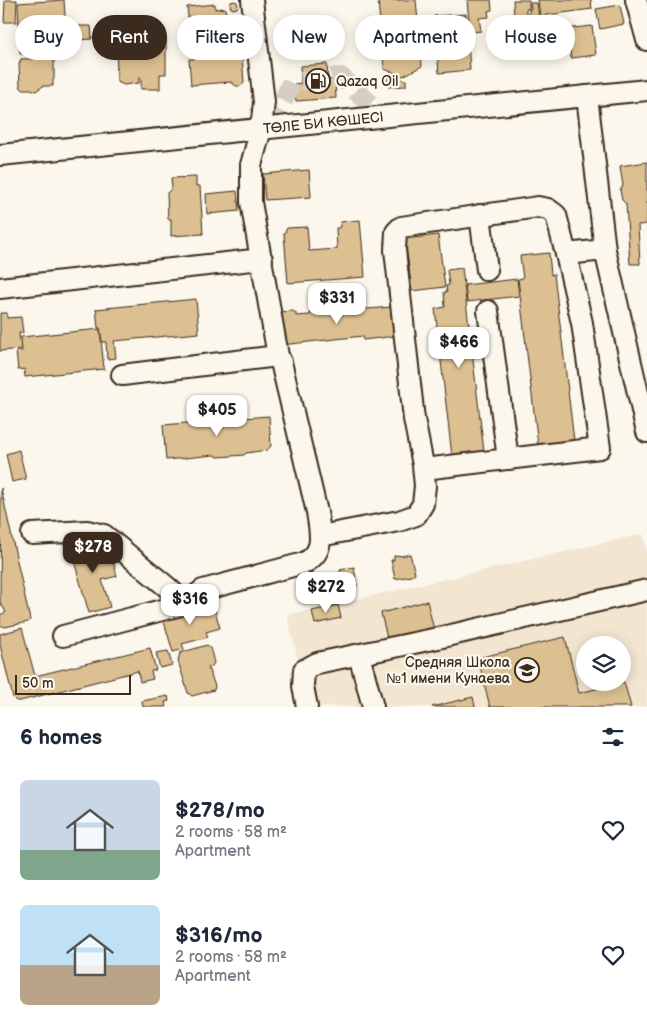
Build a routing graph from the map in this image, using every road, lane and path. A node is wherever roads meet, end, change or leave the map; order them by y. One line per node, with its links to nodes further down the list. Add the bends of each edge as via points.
1 (252, 0): 6 (street, via 264,102)
2 (636, 0): 3 (street)
3 (647, 40)
4 (647, 90): 5 (street, ТӨЛЕ БИ КӨШЕСІ)
5 (588, 96): 6 (street, ТӨЛЕ БИ КӨШЕСІ); 9 (street)
6 (261, 129): 7 (street, ТӨЛЕ БИ КӨШЕСІ); 11 (street, via 251,165 251,202)
7 (0, 155)
8 (480, 215): 10 (street, via 538,207 548,209 556,216); 12 (street); 20 (street, via 401,226 394,239 414,419)
9 (605, 250): 10 (street); 18 (street)
10 (566, 254): 19 (street, via 582,323 600,448)
11 (262, 259): 13 (street); 15 (street)
12 (487, 270)
13 (0, 288)
14 (488, 311): 19 (street)
15 (280, 361): 16 (street); 17 (street); 22 (street)
16 (122, 374)
17 (167, 382)
18 (647, 432)
19 (508, 459): 20 (street)
20 (424, 469): 22 (street, via 423,504 416,515)
21 (32, 534): 24 (street, via 87,530 104,535)
22 (320, 536): 24 (street, via 318,552 304,563 203,590)
23 (647, 590): 26 (street)
24 (184, 604): 25 (street)
25 (62, 636)
26 (359, 655): 27 (street, via 317,663 304,670 302,686); 28 (street)
27 (307, 707)
28 (373, 707)

